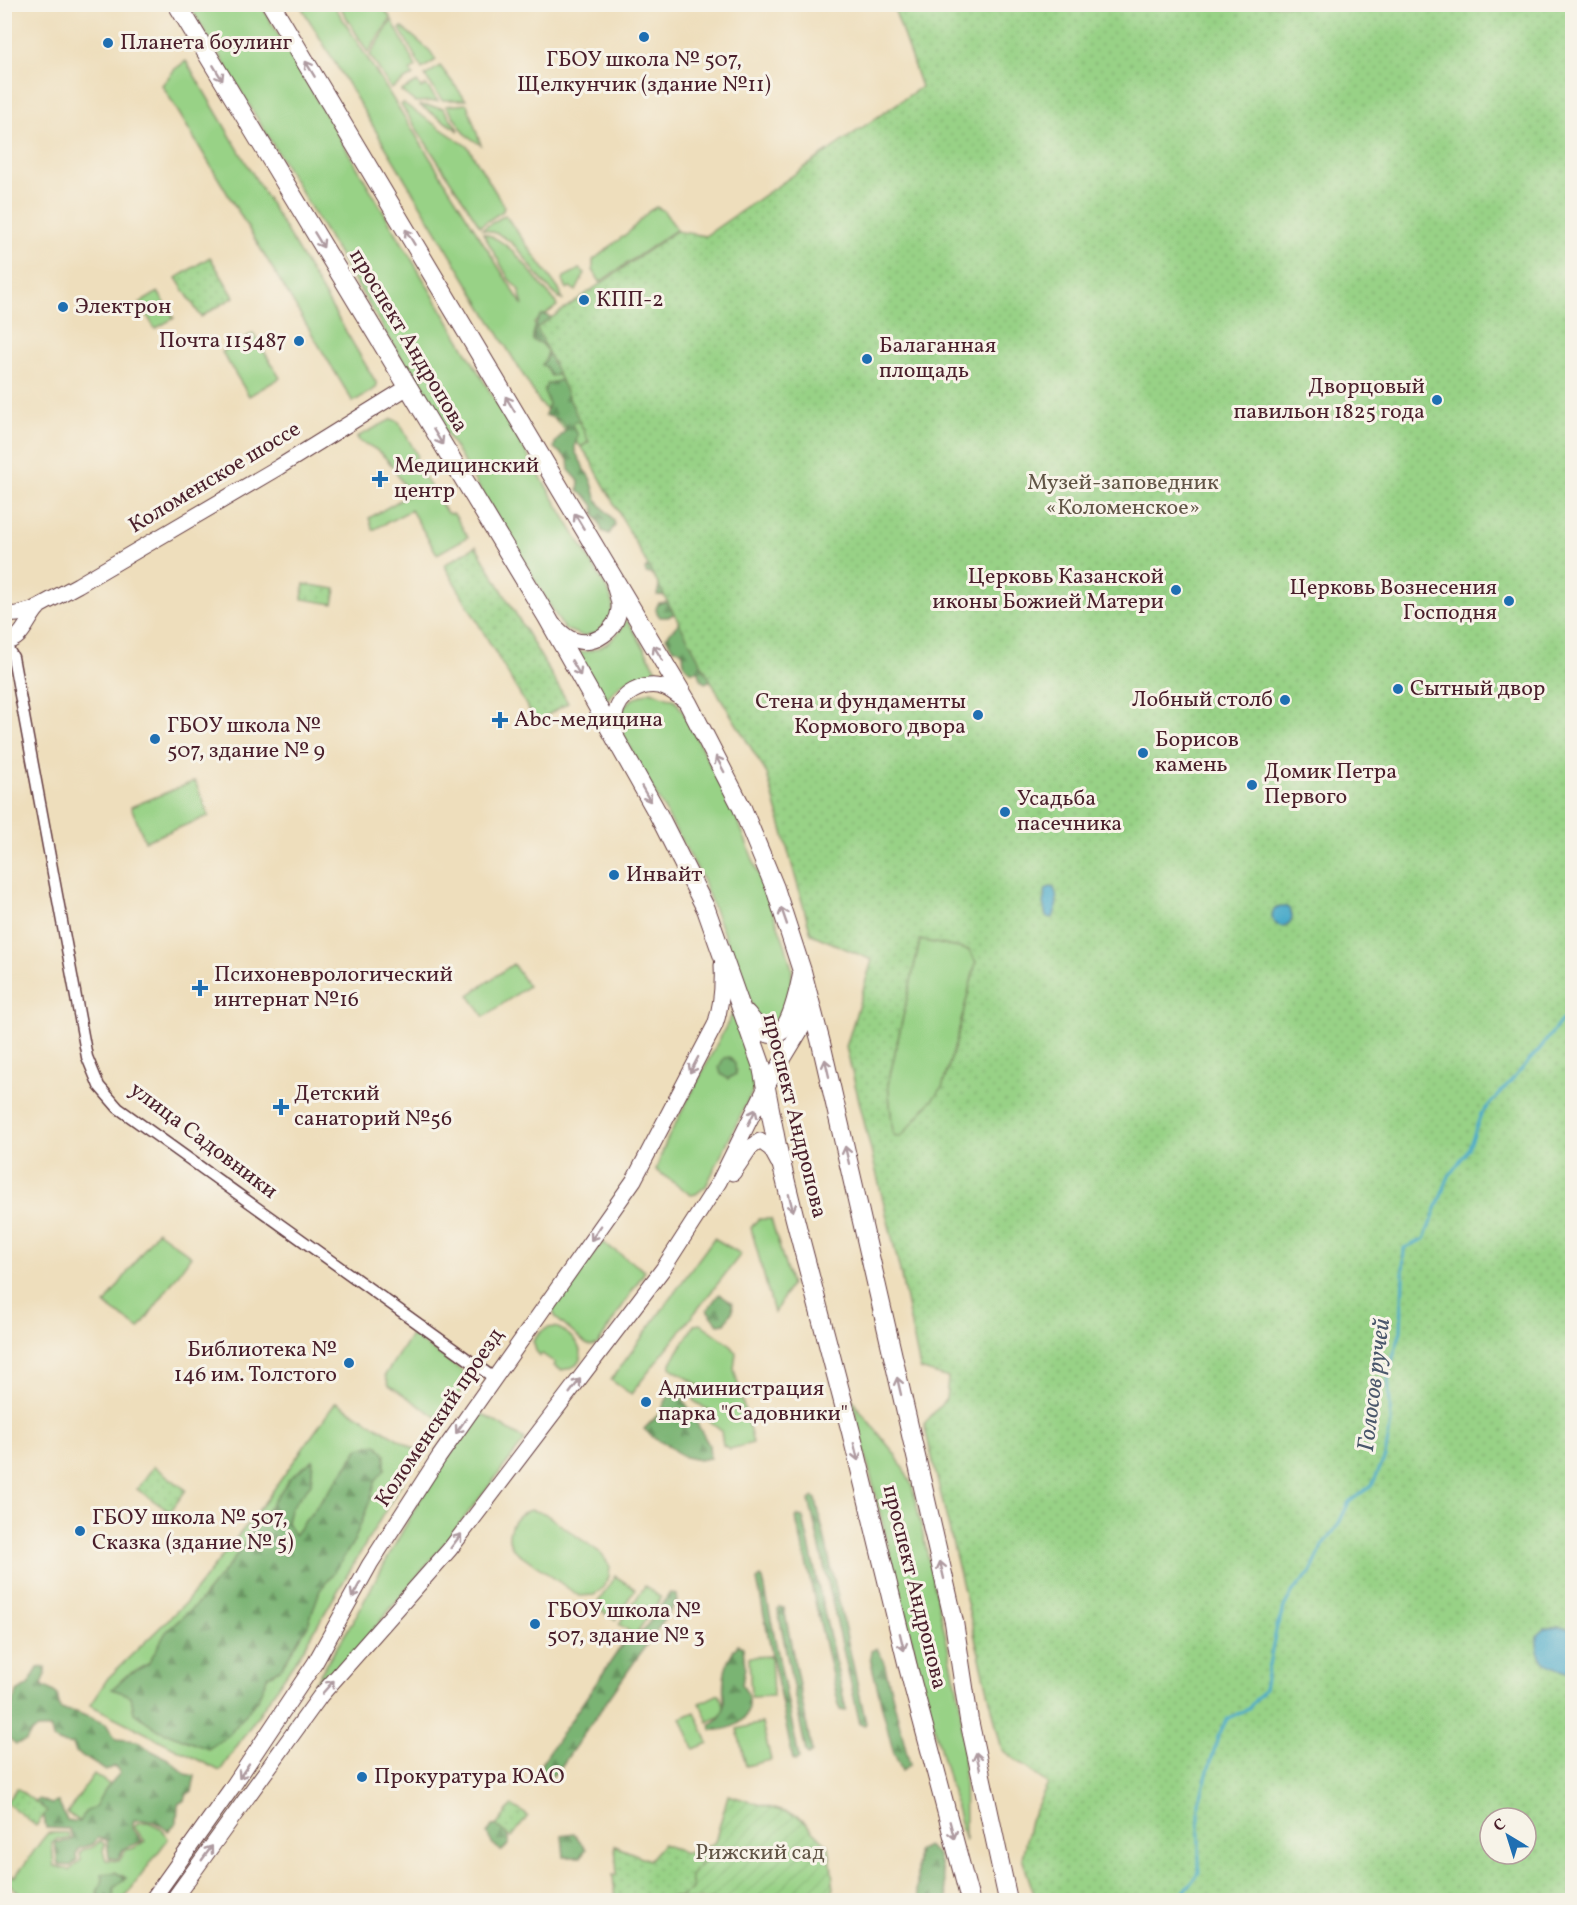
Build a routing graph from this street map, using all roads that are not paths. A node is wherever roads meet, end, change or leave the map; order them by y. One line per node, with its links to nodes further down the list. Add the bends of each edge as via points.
1 (177, 4): 3 (main road, проспект Андропова, one-way to 3)
2 (271, 4): 4 (main road, проспект Андропова, one-way to 2)
3 (408, 387): 5 (main road, Коломенское шоссе); 7 (main road, проспект Андропова, one-way to 7)
4 (609, 571): 7 (main road, via 619,606 615,623 607,633 591,641 574,640 564,636); 9 (main road, проспект Андропова, one-way to 4)
5 (43, 605): 6 (main road, Коломенское шоссе); 8 (main road, Коломенское шоссе)
6 (8, 615): 8 (main road, via 20,621)
7 (547, 617): 10 (main road, проспект Андропова, one-way to 10)
8 (12, 638): 18 (street, улица Садовники, via 87,1058 99,1086 118,1108)
9 (688, 703): 10 (main road, via 661,687 644,686 632,691 616,714); 12 (main road, проспект Андропова, one-way to 9, via 775,888 742,808)
10 (617, 743): 11 (main road, проспект Андропова, one-way to 11, via 688,872)
11 (720, 946): 14 (main road, проспект Андропова); 18 (main road, Коломенский проезд, one-way to 18, via 723,984 716,1025 634,1180)
12 (802, 971): 13 (main road, проспект Андропова); 14 (main road, via 794,1010 781,1032 770,1035 760,1031)
13 (810, 999): 15 (main road, via 802,1028); 24 (main road, проспект Андропова, one-way to 13, via 969,1720 954,1622)
14 (742, 1008): 15 (main road, проспект Андропова, via 762,1067)
15 (765, 1089): 16 (main road, проспект Андропова); 17 (main road, one-way to 15)
16 (783, 1170): 17 (main road, via 771,1149 760,1141 750,1148 719,1194); 23 (main road, проспект Андропова, one-way to 23)
17 (709, 1198): 20 (main road, one-way to 17, via 321,1695 450,1549 663,1269)
18 (494, 1378): 19 (main road, Коломенский проезд, one-way to 19, via 370,1564 315,1663)
19 (276, 1723): 20 (street); 21 (main road, Коломенский проезд, one-way to 21)
20 (292, 1734): 22 (main road, one-way to 20)
21 (152, 1900)
22 (173, 1900)
23 (970, 1900)
24 (1008, 1900)

